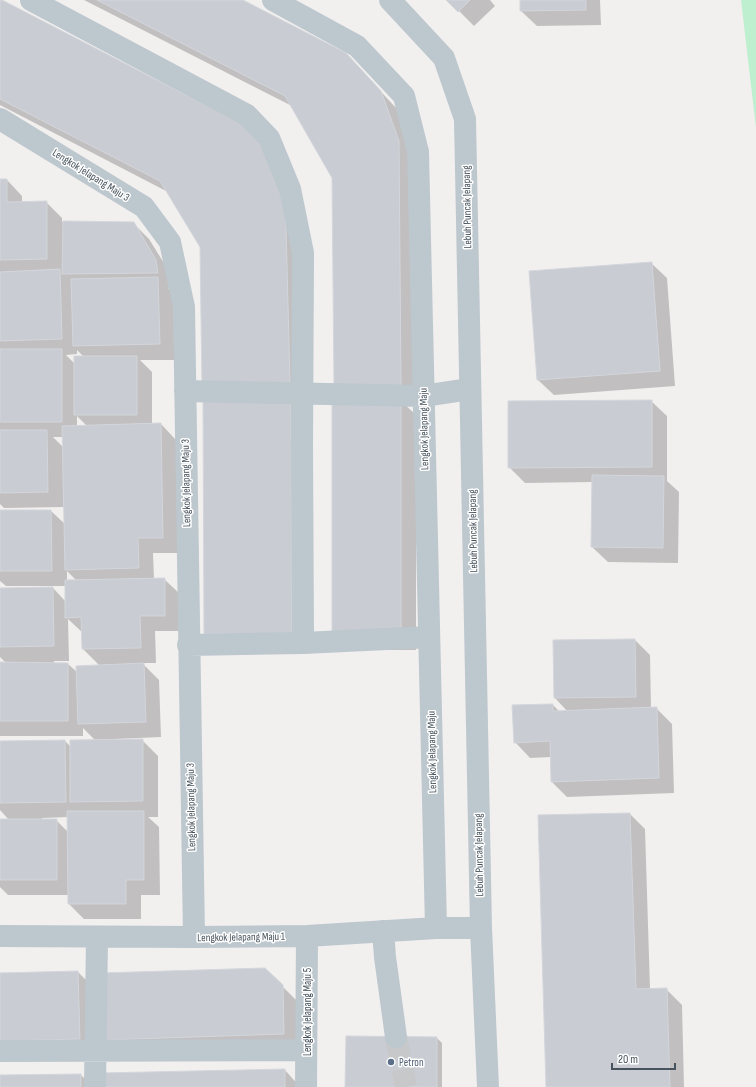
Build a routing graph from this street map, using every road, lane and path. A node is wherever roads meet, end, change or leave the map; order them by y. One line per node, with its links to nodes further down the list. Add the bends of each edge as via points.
1 (31, 0): 7 (street, via 247,115 269,138 290,189 303,252)
2 (273, 0): 8 (street, Lengkok Jelapang Maju, via 357,46 404,96 418,152)
3 (390, 0): 5 (street, Lebuh Puncak Jelapang, via 444,58 465,119)
4 (0, 119): 6 (street, Lengkok Jelapang Maju 3, via 144,207 170,242 184,307)
5 (470, 389): 8 (street); 13 (street, Lebuh Puncak Jelapang)
6 (185, 391): 7 (street); 11 (street, Lengkok Jelapang Maju 3)
7 (302, 393): 8 (street); 10 (street)
8 (423, 396): 9 (street, Lengkok Jelapang Maju)
9 (429, 637): 10 (street); 12 (street, Lengkok Jelapang Maju)
10 (303, 643): 11 (street)
11 (188, 645): 18 (street, Lengkok Jelapang Maju 3)
12 (436, 928): 13 (street, Lengkok Jelapang Maju 1); 14 (street, Lengkok Jelapang Maju 1)
13 (481, 928): 25 (street, Lebuh Puncak Jelapang)
14 (383, 931): 16 (street, Lengkok Jelapang Maju 1); 19 (street)
15 (0, 936): 17 (street, Lengkok Jelapang Maju 1)
16 (307, 936): 18 (street, Lengkok Jelapang Maju 1); 20 (street, Lengkok Jelapang Maju 5)
17 (97, 937): 18 (street, Lengkok Jelapang Maju 1); 22 (street)
18 (194, 937)
19 (396, 1037)
20 (306, 1050): 22 (street); 24 (street, Lengkok Jelapang Maju 5)
21 (0, 1051): 22 (street)
22 (95, 1051): 23 (street)
23 (95, 1087)
24 (306, 1087)
25 (488, 1087)

